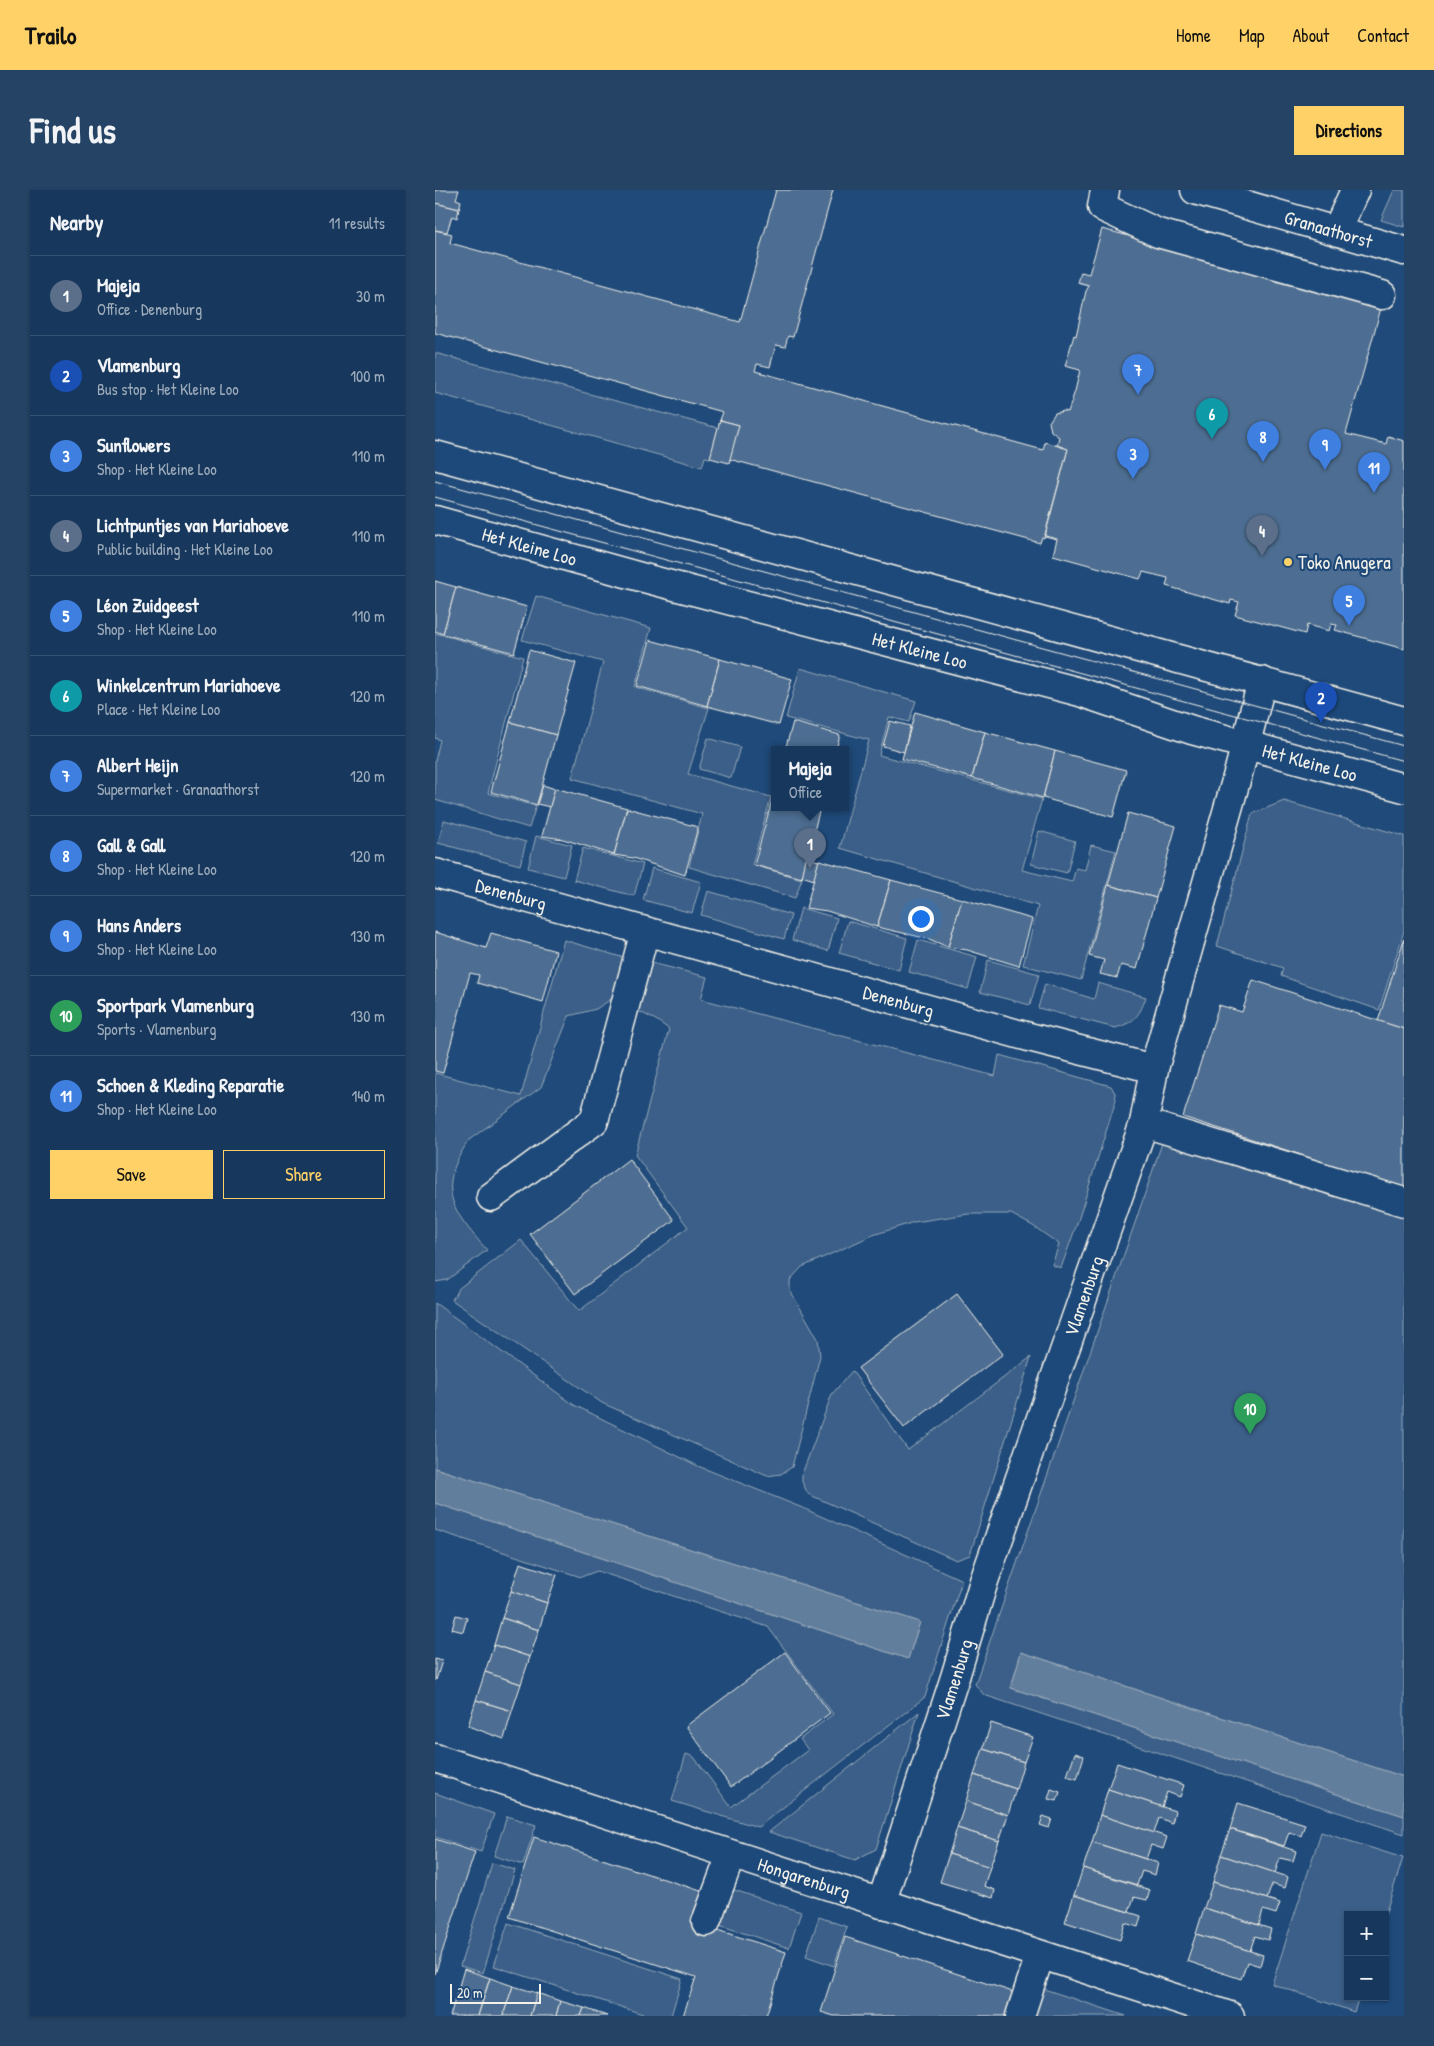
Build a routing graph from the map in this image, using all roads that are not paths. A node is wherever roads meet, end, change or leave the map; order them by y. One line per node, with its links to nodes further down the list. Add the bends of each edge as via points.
1 (1105, 190): 6 (street, via 1102,207 1158,233)
2 (1195, 190): 4 (street, Granaathorst)
3 (1355, 190): 4 (street)
4 (1337, 230): 5 (street, Granaathorst)
5 (1404, 251)
6 (1382, 295)
7 (435, 455): 9 (street)
8 (435, 520): 11 (street, Het Kleine Loo, via 1080,692)
9 (1262, 681): 10 (street); 11 (street, Vlamenburg)
10 (1404, 721)
11 (1246, 745): 12 (street, Het Kleine Loo); 15 (street, Vlamenburg)
12 (1404, 788)
13 (435, 873): 14 (street, Denenburg)
14 (645, 931): 15 (street, Denenburg); 17 (street, via 594,1121)
15 (1154, 1069): 16 (street, Vlamenburg)
16 (1144, 1123): 18 (street); 21 (street, Vlamenburg, via 984,1581)
17 (491, 1197)
18 (1404, 1202)
19 (435, 1758): 20 (street, Hongarenburg)
20 (731, 1855): 21 (street, Hongarenburg); 22 (street)
21 (881, 1904): 23 (street, Hongarenburg)
22 (706, 1922)
23 (1040, 1955): 24 (street, Hongarenburg); 25 (street)
24 (1169, 2007): 26 (street, Hongarenburg)
25 (1020, 2016)
26 (1230, 2016)

